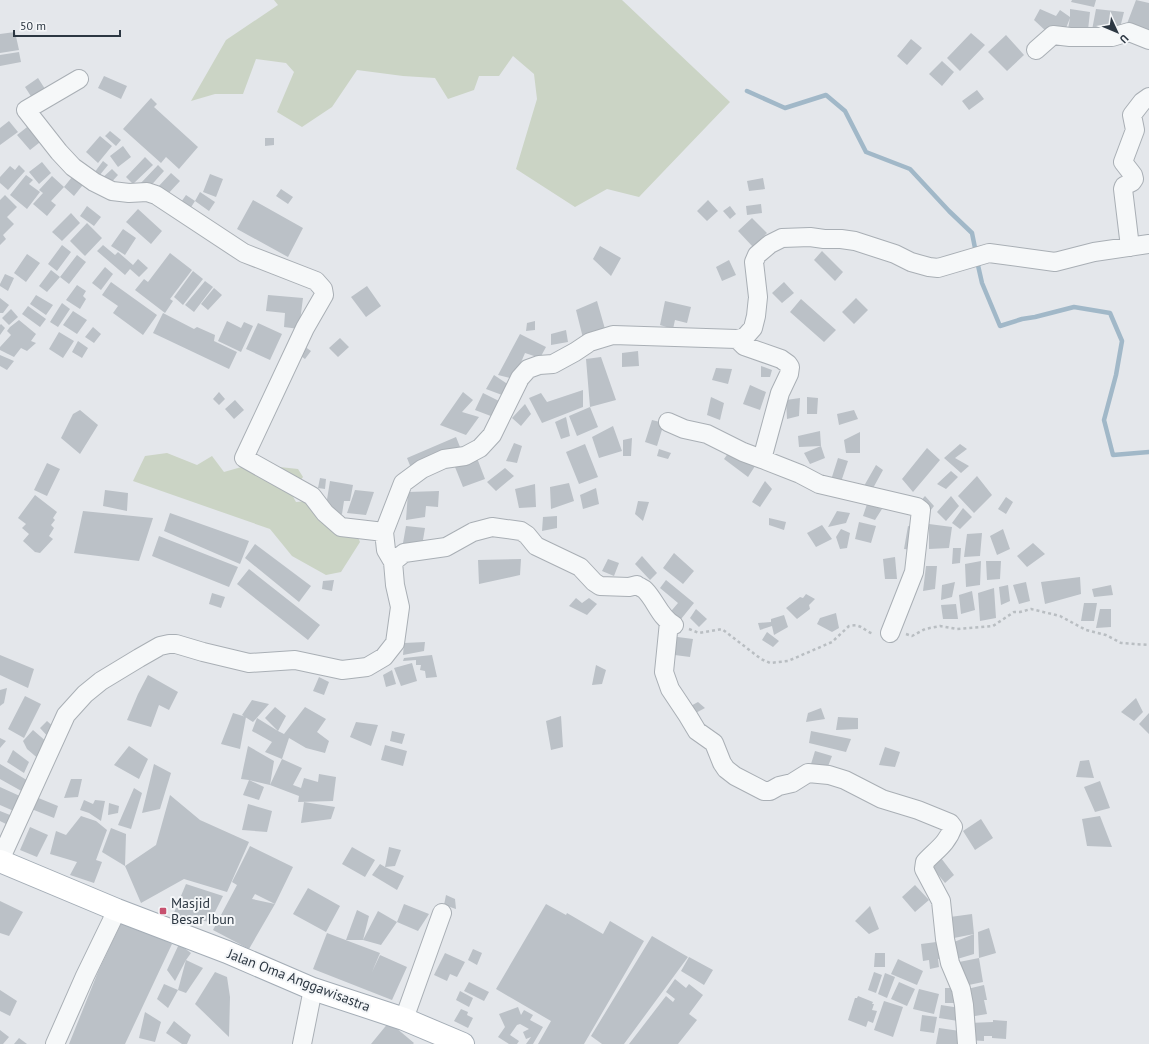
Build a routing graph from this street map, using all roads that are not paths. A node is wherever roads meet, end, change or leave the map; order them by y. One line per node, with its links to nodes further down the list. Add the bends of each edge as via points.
1 (1149, 40): 2 (street, via 1129,32 1112,37 1053,35)
2 (1036, 50)
3 (79, 79): 10 (street, via 26,110 73,167 112,191 147,192 156,195 244,254 316,281 323,288 324,295 305,328 244,458 312,496 325,513 341,527)
4 (1149, 97): 6 (street, via 1132,114 1135,130 1123,162 1134,178 1123,189)
5 (1149, 244): 6 (street)
6 (1130, 247): 7 (street, via 1094,252 1055,262 989,253 948,266 929,268 848,240 782,238 757,255 754,262 758,297 756,316 753,328 745,337)
7 (737, 339): 9 (street, via 744,346 781,359 790,367); 10 (street, via 613,334 590,342 553,364 528,369 520,378 492,435 480,448 465,456 444,459 422,469 403,483)
8 (668, 422): 9 (street, via 707,434)
9 (762, 459): 12 (street, via 819,484 920,508 914,572)
10 (384, 532): 11 (street, via 386,550)
11 (393, 562): 13 (street, via 400,607 395,643 384,657 367,668 342,670 295,660 249,662 169,644 139,658 84,694 66,715); 21 (street, via 404,553 446,547 473,532 492,527 522,531 536,546 580,567 600,586 637,585 645,590 671,623 664,672 666,682 694,728 714,743 722,763 735,776 764,791 770,791 808,774 829,775 845,780 882,799 950,823 953,827 950,835 925,862 924,869 941,901 949,957 962,989)
12 (890, 633)
13 (0, 861): 14 (main road, Jalan Oma Anggawisastra)
14 (117, 910): 16 (main road, Jalan Oma Anggawisastra); 18 (street)
15 (442, 912): 17 (street)
16 (313, 989): 17 (main road, Jalan Oma Anggawisastra); 19 (street)
17 (404, 1020): 20 (main road, Jalan Oma Anggawisastra)
18 (56, 1044)
19 (302, 1044)
20 (463, 1044)
21 (967, 1044)

